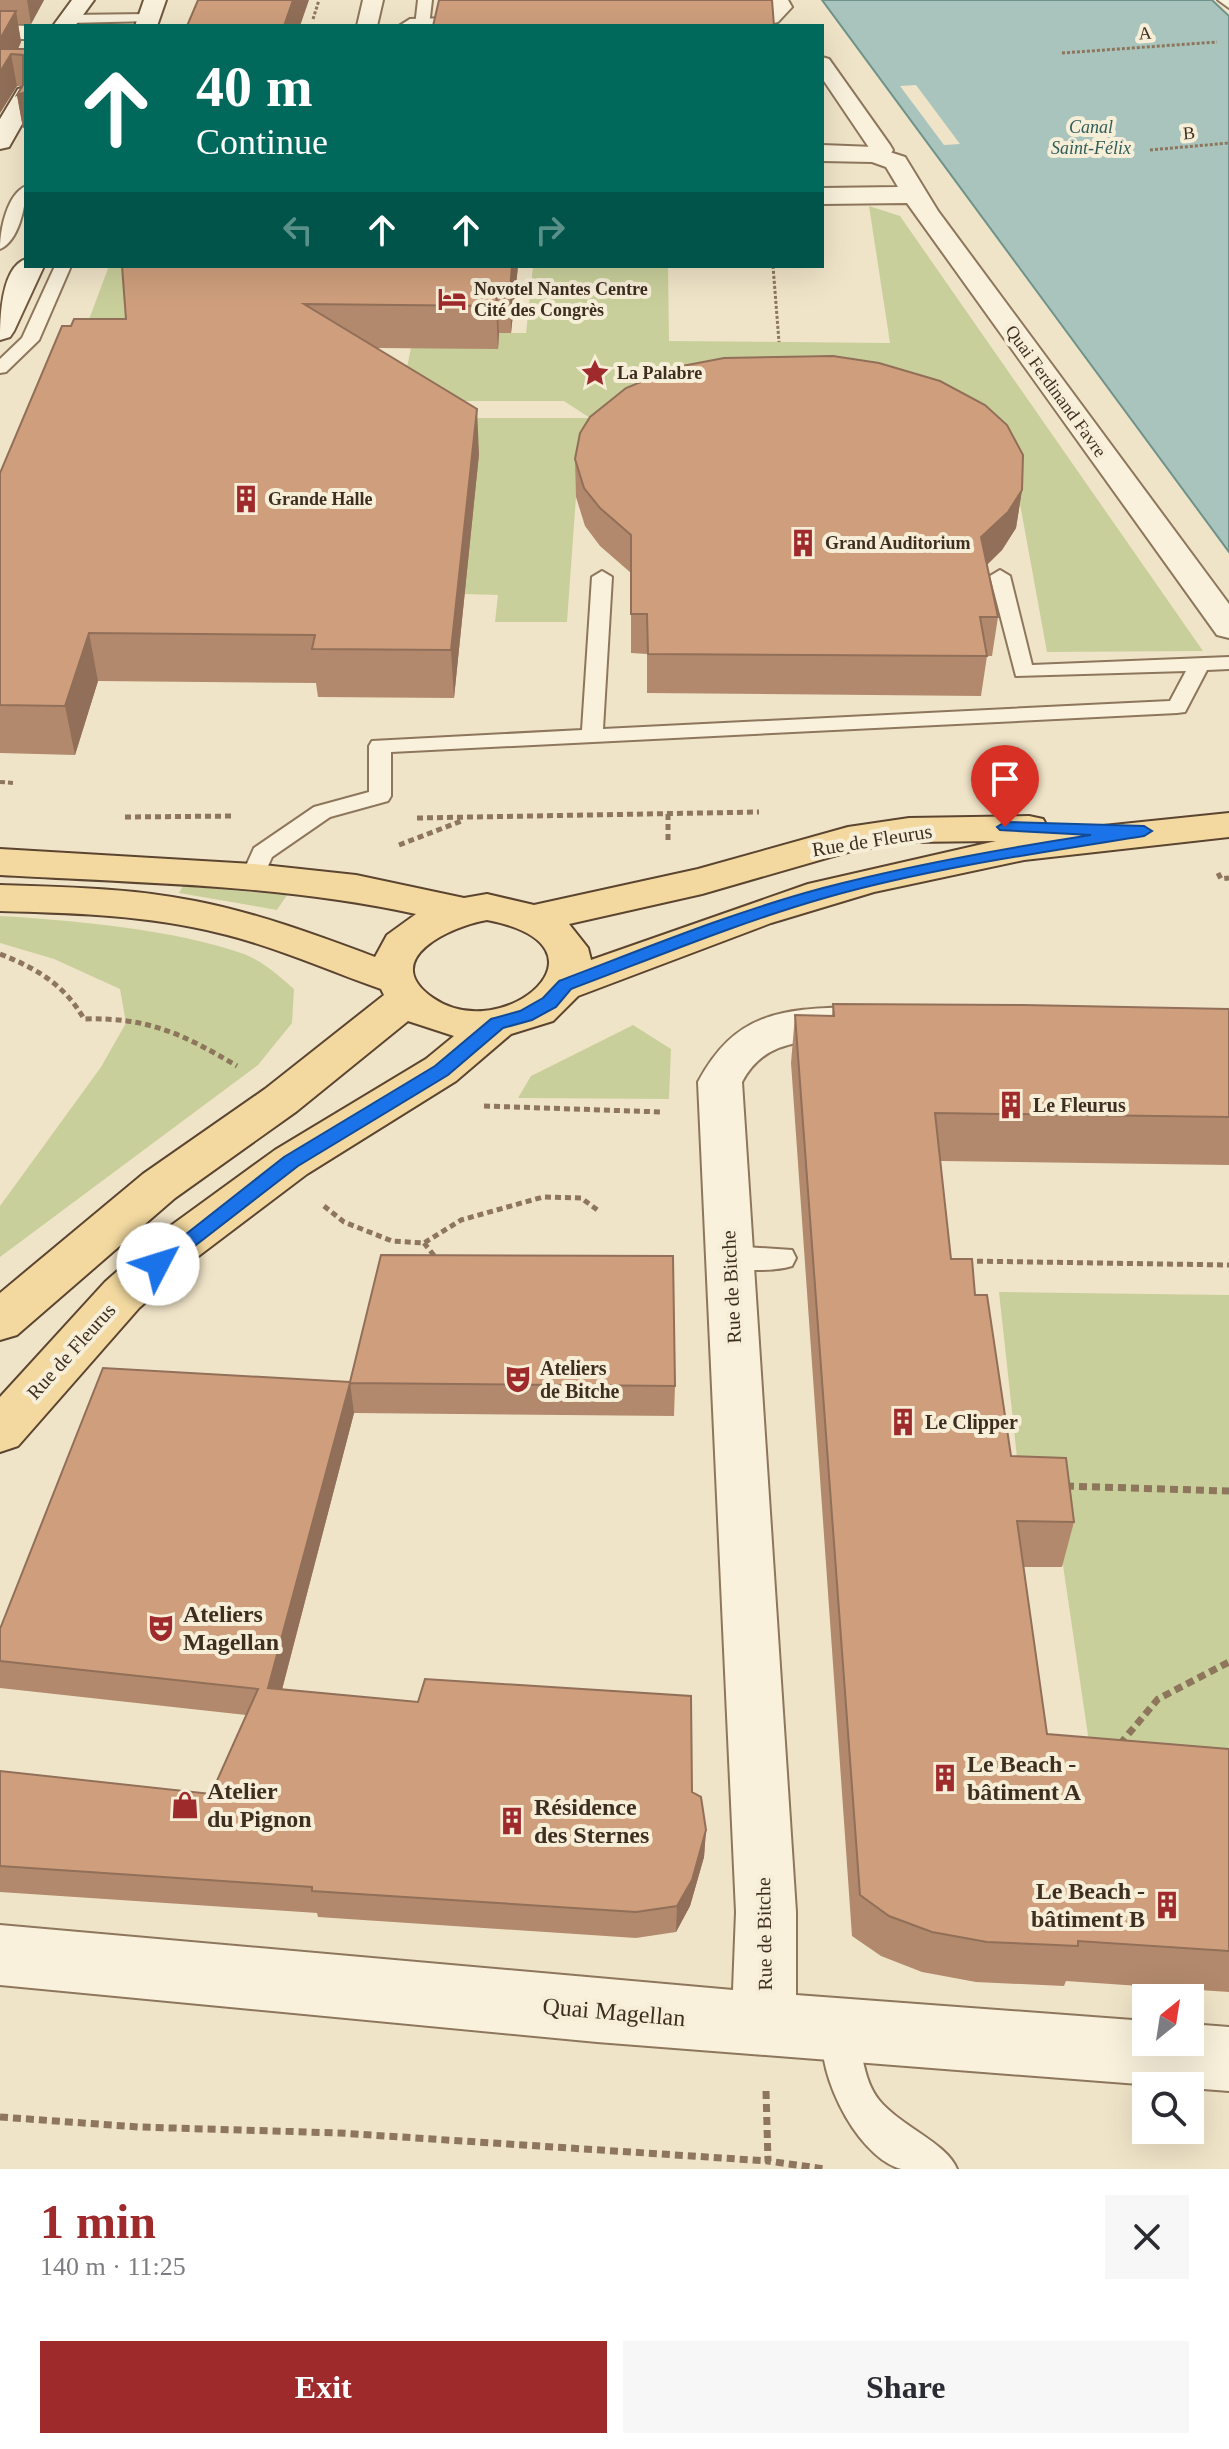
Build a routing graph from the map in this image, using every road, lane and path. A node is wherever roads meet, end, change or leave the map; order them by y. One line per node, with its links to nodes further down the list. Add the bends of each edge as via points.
1 (83, 0): 10 (street)
2 (118, 0): 11 (lane)
3 (319, 0): 8 (path)
4 (373, 0): 13 (street)
5 (425, 0): 14 (lane)
6 (774, 8): 9 (street)
7 (150, 15): 11 (lane)
8 (313, 19)
9 (691, 19)
10 (66, 22): 11 (lane)
11 (108, 22)
12 (517, 23): 15 (street)
13 (367, 24)
14 (422, 24)
15 (485, 24)
16 (0, 32): 17 (street)
17 (24, 32)
18 (1229, 41): 19 (path, A)
19 (1062, 53)
20 (824, 66): 26 (street, Quai Ferdinand Favre)
21 (24, 98): 22 (street)
22 (0, 142)
23 (1229, 143): 24 (path, B)
24 (1150, 150)
25 (824, 153): 26 (street)
26 (883, 153): 27 (street, Quai Ferdinand Favre, via 896,162)
27 (916, 195): 29 (street); 41 (street, Quai Ferdinand Favre)
28 (24, 196): 31 (lane)
29 (824, 196)
30 (24, 198): 32 (lane)
31 (0, 203)
32 (0, 244)
33 (29, 268): 36 (street)
34 (62, 268): 38 (lane, via 30,340)
35 (773, 268): 37 (path)
36 (0, 331)
37 (779, 342)
38 (0, 368)
39 (1000, 576): 43 (lane, via 1023,672)
40 (602, 577): 44 (lane)
41 (1229, 628)
42 (1229, 663): 43 (lane)
43 (1199, 666): 44 (lane, via 1177,707)
44 (592, 736): 54 (lane, via 380,746 380,796 322,812 262,853)
45 (0, 782): 46 (path)
46 (14, 783)
47 (769, 811): 50 (path)
48 (245, 816): 49 (path)
49 (123, 817)
50 (409, 818)
51 (1223, 826): 52 (main road)
52 (1144, 831): 59 (main road, Rue de Fleurus, via 909,830 848,839 702,881); 61 (main road, Rue de Fleurus, via 959,861 825,893)
53 (0, 862): 54 (main road)
54 (253, 877): 58 (main road, via 356,888)
55 (1229, 878): 56 (path)
56 (1221, 879)
57 (0, 898): 62 (main road, via 130,906 218,919 279,936)
58 (460, 910): 59 (main road, via 513,910); 62 (main road, via 431,919 409,936 396,957)
59 (536, 918): 61 (main road, via 567,948 571,966)
60 (0, 954): 65 (path, via 68,991 84,1019 141,1018 170,1028)
61 (565, 985): 64 (main road, via 549,1003 526,1016)
62 (402, 989): 64 (main road, via 431,1015); 76 (main road, via 281,1100 159,1186)
63 (894, 1022): 71 (street, Rue de Bitche, via 793,1025 763,1034 728,1063 720,1082)
64 (497, 1023): 77 (main road, Rue de Fleurus, via 441,1070 291,1162 175,1248 122,1295)
65 (244, 1071)
66 (469, 1106): 67 (path)
67 (667, 1112)
68 (322, 1204): 70 (path, via 344,1222 392,1241)
69 (599, 1211): 70 (path, via 581,1198 543,1197 461,1220)
70 (424, 1243): 75 (path)
71 (729, 1257): 72 (lane); 83 (street, Rue de Bitche, via 766,1912)
72 (782, 1258)
73 (961, 1261): 74 (path)
74 (1229, 1265)
75 (442, 1266)
76 (0, 1321)
77 (0, 1431)
78 (1050, 1486): 79 (path)
79 (1229, 1491)
80 (1229, 1662): 81 (path, via 1158,1699)
81 (1118, 1746)
82 (0, 1955): 83 (street, Quai Magellan)
83 (764, 2025): 84 (street, Quai Magellan); 87 (path)
84 (839, 2031): 85 (street, Quai Magellan); 89 (lane, via 850,2086 862,2108 904,2151)
85 (1229, 2059)
86 (0, 2117): 87 (path)
87 (768, 2161): 88 (path)
88 (825, 2169)
89 (938, 2169)

